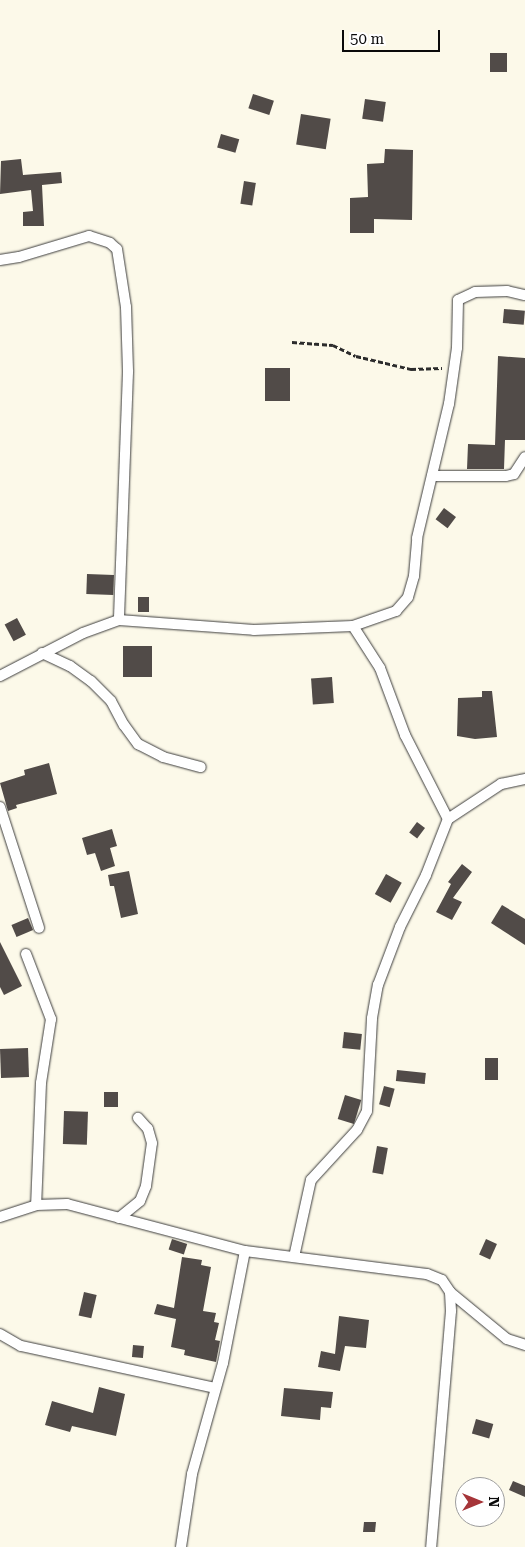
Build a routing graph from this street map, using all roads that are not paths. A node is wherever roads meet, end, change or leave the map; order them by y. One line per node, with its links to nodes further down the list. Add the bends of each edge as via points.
1 (0, 260): 5 (street, via 89,236 117,249 126,307 128,372)
2 (525, 295): 4 (street, via 506,291 475,292 458,300 449,404)
3 (525, 457): 4 (street, via 514,474 506,476)
4 (432, 476): 6 (street, via 408,597 396,611)
5 (119, 620): 6 (street, via 254,630); 7 (street)
6 (353, 626): 12 (street, via 380,668 405,734)
7 (42, 653): 8 (street); 9 (street, via 92,681 112,701 138,744 163,757)
8 (0, 676)
9 (201, 767)
10 (525, 779): 12 (street, via 501,784)
11 (0, 807): 13 (street)
12 (448, 819): 20 (street, via 378,985 372,1018 367,1111 357,1130 312,1180)
13 (38, 928)
14 (26, 954): 16 (street, via 51,1019 41,1083)
15 (138, 1118): 18 (street, via 148,1129 152,1143 146,1186 140,1201)
16 (36, 1205): 17 (street); 18 (street, via 67,1204)
17 (0, 1217)
18 (119, 1218): 19 (street)
19 (245, 1252): 20 (street); 24 (street)
20 (294, 1258): 21 (street, via 427,1274 442,1280)
21 (450, 1292): 23 (street, via 500,1335); 26 (street, via 450,1338)
22 (0, 1334): 24 (street, via 21,1346)
23 (525, 1346)
24 (215, 1388): 25 (street, via 192,1474)
25 (181, 1547)
26 (431, 1547)

